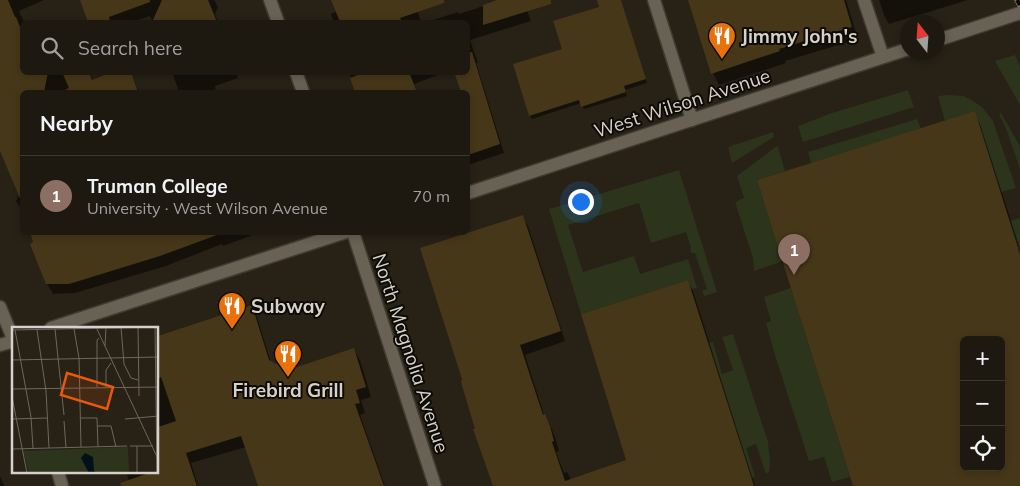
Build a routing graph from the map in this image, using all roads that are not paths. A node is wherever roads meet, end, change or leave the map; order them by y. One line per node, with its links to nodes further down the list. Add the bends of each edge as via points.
1 (270, 0): 5 (street)
2 (654, 0): 11 (street)
3 (864, 0): 8 (street)
4 (1020, 13): 6 (street)
5 (277, 20)
6 (945, 38)
7 (900, 53): 8 (street, West Wilson Avenue)
8 (883, 58): 11 (street, West Wilson Avenue)
9 (297, 75): 10 (street)
10 (302, 90)
11 (692, 120): 12 (street, West Wilson Avenue)
12 (470, 192)
13 (337, 235): 16 (street)
14 (353, 235): 18 (street, North Magnolia Avenue)
15 (0, 307): 17 (street)
16 (54, 327)
17 (12, 336)
18 (434, 486)

